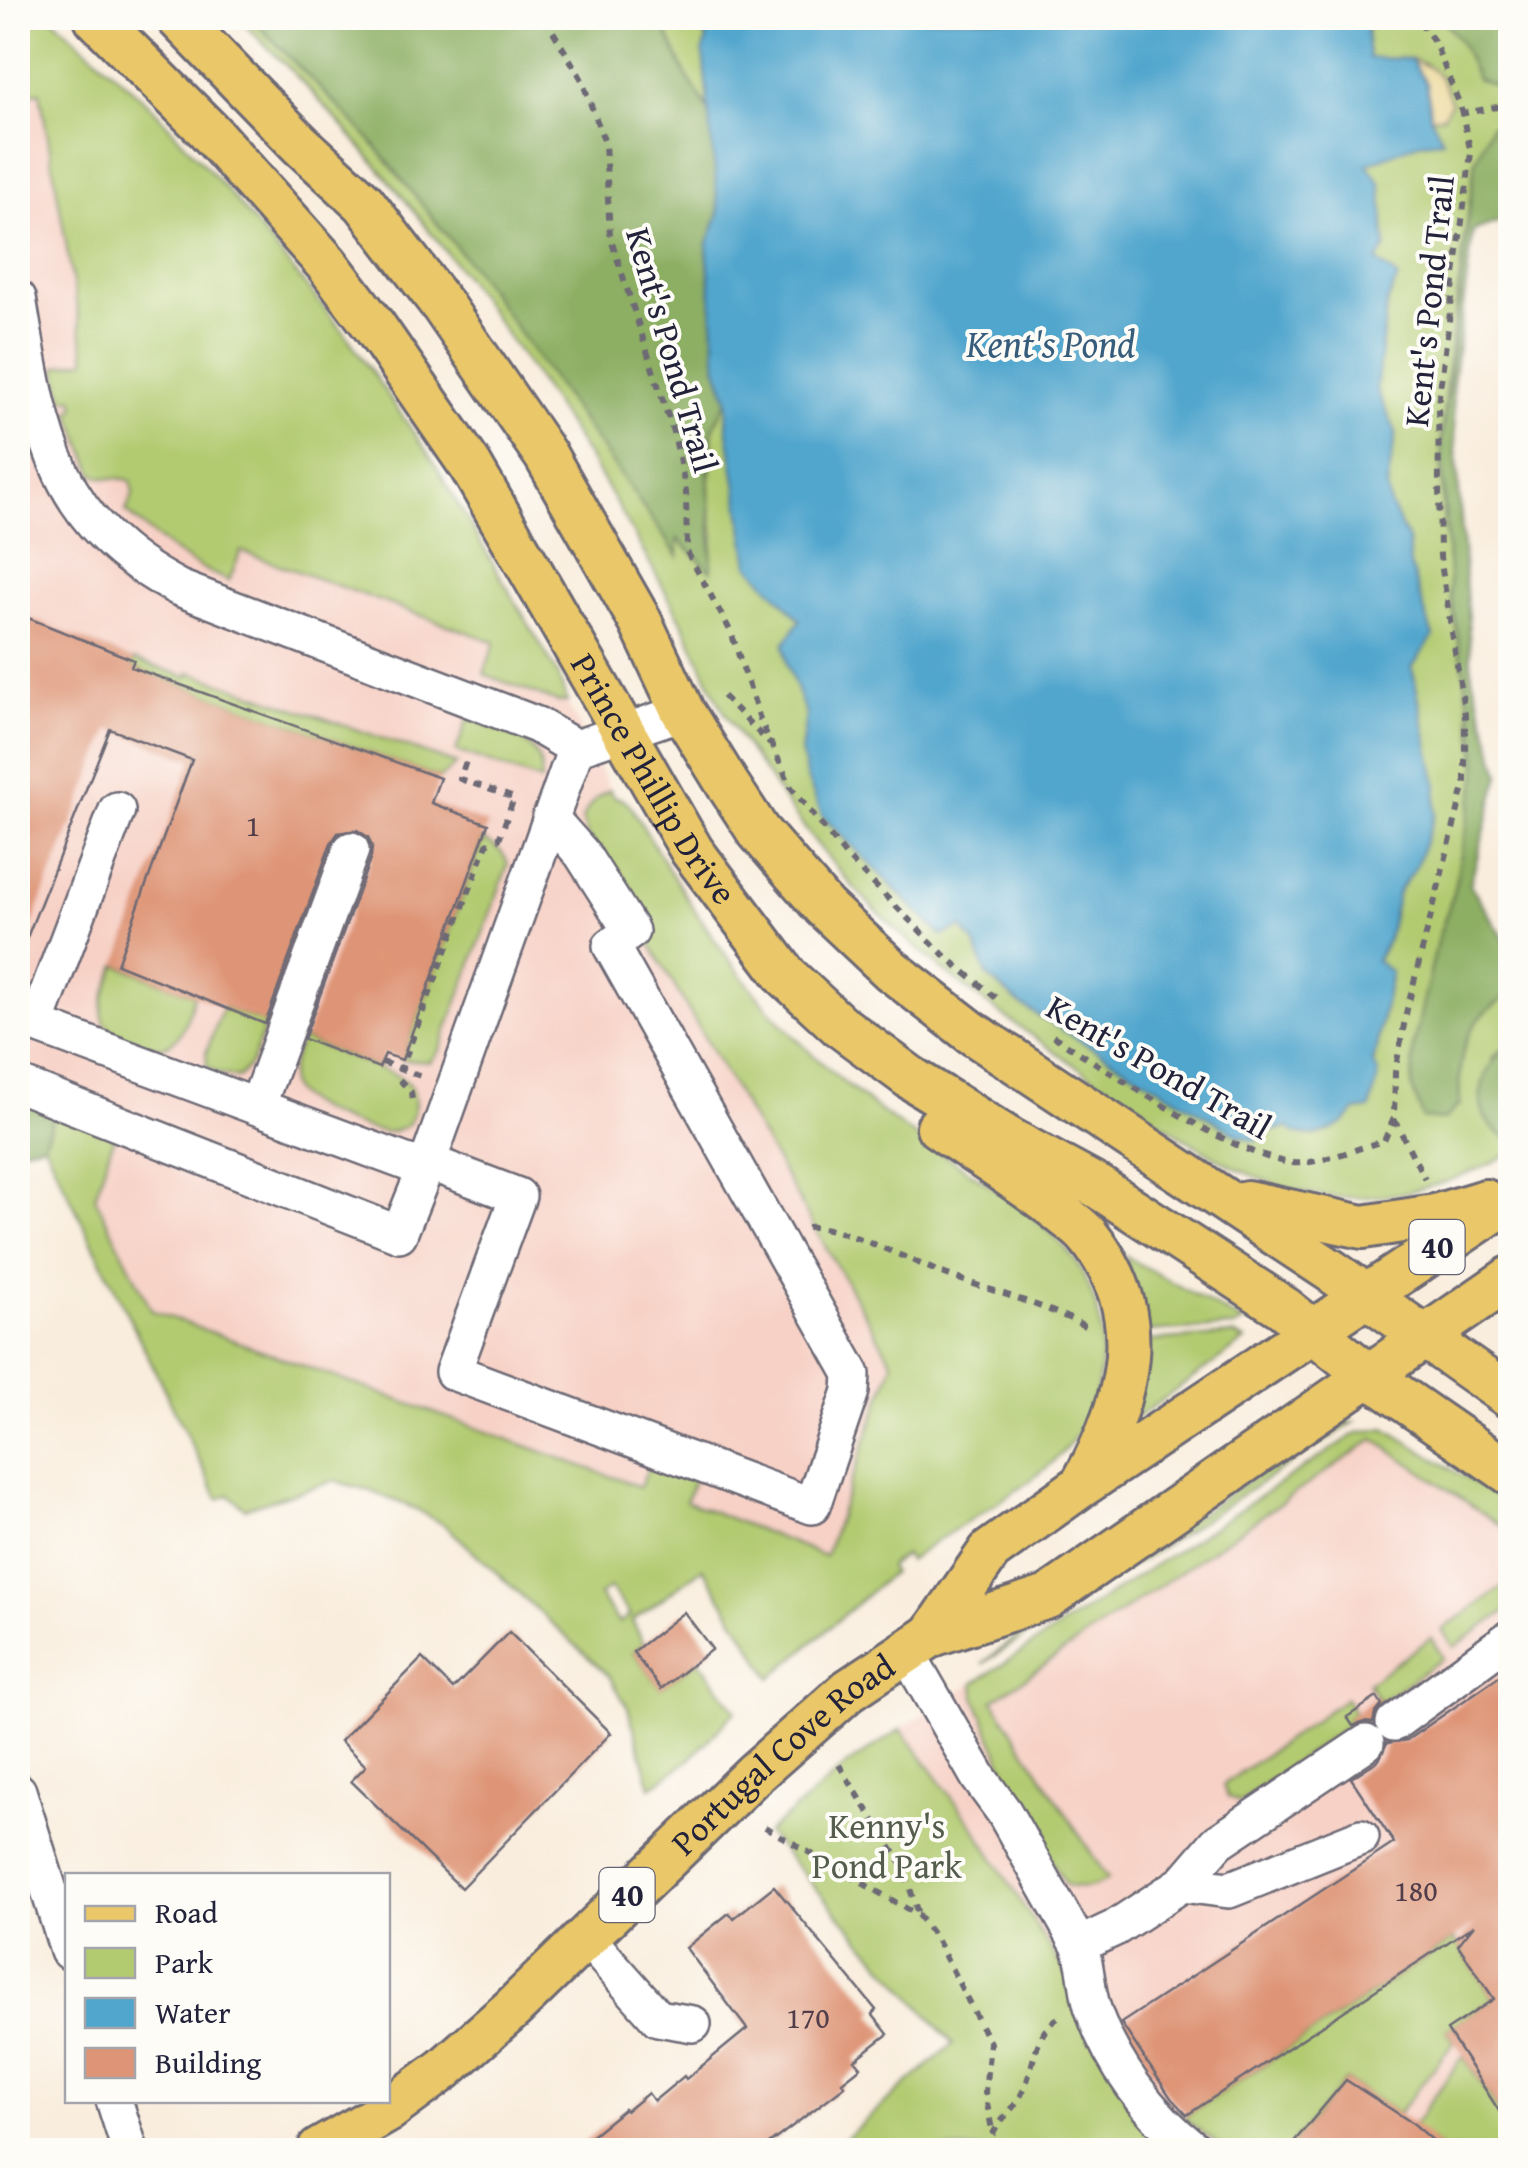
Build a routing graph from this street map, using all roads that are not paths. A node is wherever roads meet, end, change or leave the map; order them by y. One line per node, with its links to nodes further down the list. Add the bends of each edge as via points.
1 (96, 18): 5 (main road, Prince Phillip Drive, via 209,131 374,326 470,465)
2 (178, 18): 4 (main road, Prince Phillip Drive, via 364,204 442,304 556,472)
3 (18, 298): 6 (street, via 53,459 83,508 130,559 179,588 537,725)
4 (683, 712): 5 (street); 15 (main road, Prince Phillip Drive, via 758,831 891,970 1012,1061)
5 (624, 733): 6 (street); 11 (main road, Prince Phillip Drive, via 692,850 755,938 839,1026)
6 (576, 748): 8 (street)
7 (117, 810): 10 (street)
8 (550, 818): 14 (street); 14 (street, via 582,854 631,931 611,946 852,1374 812,1506 453,1372 518,1196)
9 (350, 850): 13 (street)
10 (27, 1021): 13 (street)
11 (876, 1054): 19 (main road, Prince Phillip Drive, via 1098,1187); 24 (main road, via 895,1098 1087,1234 1120,1286 1126,1369 1105,1443)
12 (18, 1084): 14 (street, via 399,1234)
13 (257, 1107): 14 (street, via 411,1164)
14 (428, 1162)
15 (1217, 1194): 16 (main road, via 1363,1227); 18 (main road, Prince Phillip Drive)
16 (1510, 1196): 18 (main road, Portugal Cove Road / 40)
17 (1510, 1278): 20 (main road, Portugal Cove Road / 40)
18 (1364, 1295): 19 (main road, Portugal Cove Road / 40); 20 (main road, Prince Phillip Drive)
19 (1314, 1331): 21 (main road, Prince Phillip Drive); 24 (main road, Portugal Cove Road / 40)
20 (1423, 1336): 21 (main road, Portugal Cove Road / 40); 22 (main road, Prince Phillip Drive)
21 (1368, 1375): 23 (main road, Prince Phillip Drive); 26 (main road, Portugal Cove Road / 40, via 1048,1596)
22 (1510, 1397)
23 (1510, 1473)
24 (1080, 1486): 26 (main road, Portugal Cove Road / 40, via 990,1551)
25 (1510, 1638): 27 (street)
26 (919, 1643): 32 (main road, Portugal Cove Road / 40, via 849,1690 780,1750); 34 (street, via 979,1778)
27 (1394, 1723)
28 (1366, 1743): 31 (street, via 1218,1842)
29 (18, 1791): 33 (street)
30 (1361, 1838): 31 (street, via 1229,1890)
31 (1182, 1884): 34 (street)
32 (585, 1936): 35 (street, via 658,2018); 38 (main road, Portugal Cove Road / 40, via 444,2068 387,2112)
33 (65, 1942)
34 (1079, 1945): 39 (street, via 1104,2035 1148,2107)
35 (693, 2024)
36 (115, 2103): 37 (street)
37 (130, 2150)
38 (319, 2150)
39 (1195, 2150)

